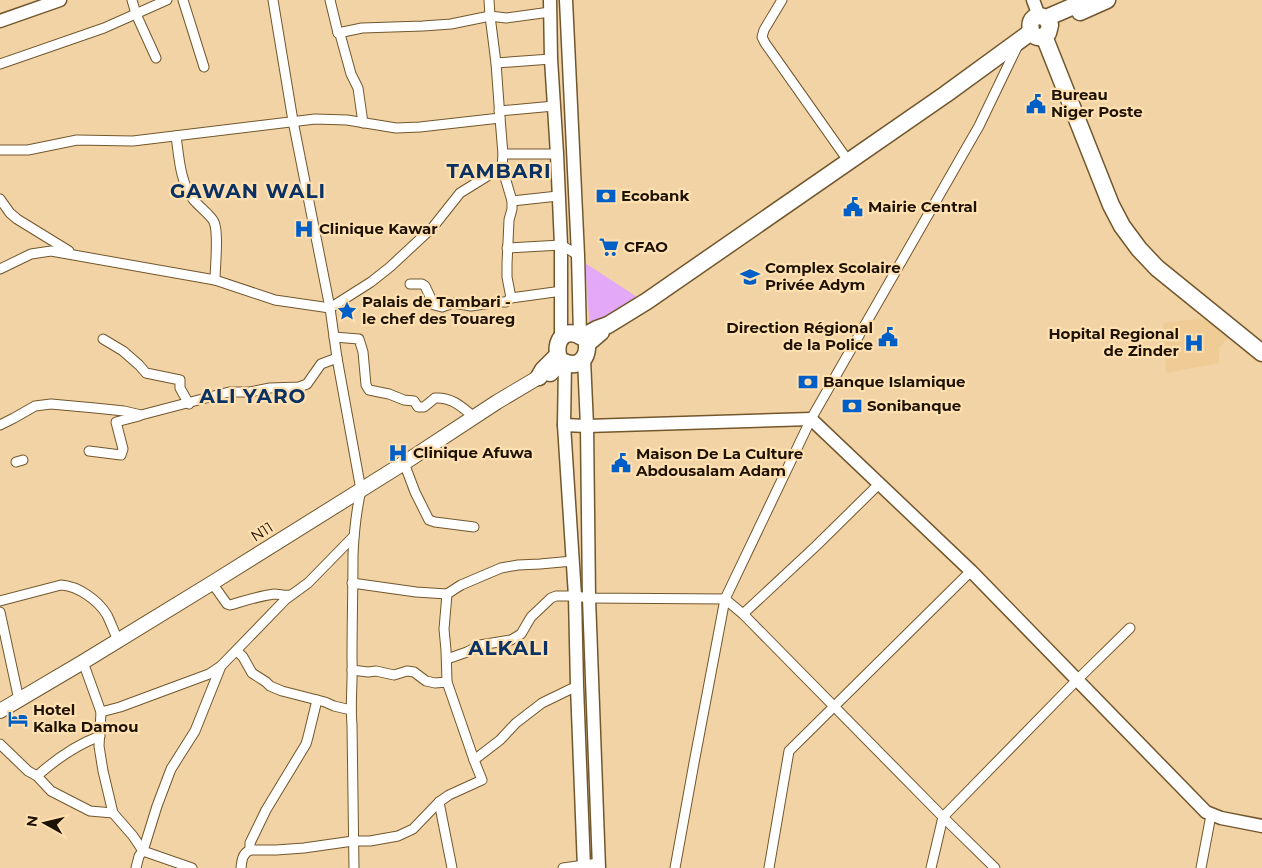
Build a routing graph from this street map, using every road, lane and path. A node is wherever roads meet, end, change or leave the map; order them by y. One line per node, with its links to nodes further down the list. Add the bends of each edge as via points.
1 (60, 0): 16 (street)
2 (132, 0): 14 (street)
3 (167, 0): 14 (street)
4 (183, 0): 23 (street)
5 (274, 0): 26 (street)
6 (330, 0): 18 (street)
7 (489, 0): 15 (street)
8 (566, 0): 40 (street)
9 (782, 0): 32 (street, via 762,37)
10 (1033, 0): 17 (street)
11 (1088, 0): 17 (highway)
12 (1107, 0): 17 (highway)
13 (550, 6): 15 (street, via 506,18); 20 (street)
14 (136, 14): 19 (street); 22 (street)
15 (490, 16): 18 (street, via 451,24 362,28); 21 (street)
16 (0, 22)
17 (1040, 29): 32 (highway); 51 (highway, via 1064,69 1120,204 1146,246); 52 (highway, via 1122,226 1157,268); 59 (street, via 979,126)
18 (338, 33): 27 (street, via 358,88)
19 (156, 58)
20 (551, 59): 21 (street); 24 (street)
21 (496, 63): 25 (street)
22 (0, 64)
23 (204, 67)
24 (554, 106): 25 (street); 31 (street)
25 (499, 115): 27 (street, via 420,127 396,128); 30 (street)
26 (293, 121): 27 (street, via 347,120); 28 (street); 46 (street)
27 (363, 123)
28 (176, 136): 29 (street, via 133,141 76,140 28,150); 42 (street, via 186,186 192,198 214,220)
29 (0, 150)
30 (503, 154): 31 (street); 33 (street)
31 (558, 154): 34 (street)
32 (849, 162): 50 (highway)
33 (502, 167): 36 (street); 46 (street, via 460,193 433,227 372,282)
34 (558, 196): 36 (street); 37 (street)
35 (0, 199): 39 (street, via 10,214)
36 (512, 201): 38 (street)
37 (561, 246): 38 (street); 40 (street); 44 (street)
38 (508, 248): 45 (street, via 507,277)
39 (73, 254): 41 (street, via 52,250 32,254); 42 (street)
40 (578, 255): 50 (street)
41 (0, 269)
42 (215, 280): 46 (street, via 274,300)
43 (410, 284): 45 (street, via 425,286 434,305 442,307 453,303 472,306 506,302)
44 (562, 291): 45 (street); 48 (street)
45 (511, 298)
46 (330, 308): 47 (street)
47 (334, 337): 53 (street); 58 (street, via 359,339 369,390 414,401 418,407 424,407 435,398 451,400)
48 (561, 338): 50 (highway, via 570,333); 54 (highway, via 556,349)
49 (103, 339): 56 (street, via 123,351 146,373 180,380 180,388)
50 (583, 344): 54 (highway, via 580,362 570,364); 62 (street)
51 (1262, 344)
52 (1262, 353)
53 (337, 358): 56 (street, via 321,364 306,384 229,392); 66 (street)
54 (561, 360): 55 (highway, via 543,370); 61 (street)
55 (539, 377): 58 (main road, N11)
56 (189, 404): 57 (street)
57 (142, 415): 60 (street, via 51,404 35,406); 63 (street, via 116,422 123,449 121,455)
58 (474, 417): 64 (main road, N11)
59 (811, 418): 62 (street); 65 (street); 77 (street)
60 (0, 425)
61 (564, 425): 62 (street); 69 (street)
62 (587, 426): 76 (street)
63 (89, 452)
64 (404, 463): 66 (main road, N11); 67 (street, via 429,520)
65 (878, 484): 70 (street); 80 (street)
66 (361, 490): 68 (street); 71 (main road, N11)
67 (474, 527)
68 (354, 536): 72 (street); 74 (street)
69 (573, 561): 73 (street, via 501,568); 75 (street)
70 (971, 571): 88 (street); 93 (street)
71 (212, 583): 74 (street, via 230,606 257,597); 82 (main road, N11)
72 (352, 583): 73 (street); 87 (street)
73 (448, 594): 84 (street, via 444,629)
74 (293, 595): 83 (street)
75 (575, 596): 76 (street); 84 (street, via 551,598 531,617 521,634 511,640 480,645); 90 (street)
76 (589, 598): 77 (street); 109 (street)
77 (725, 599): 80 (street); 117 (street)
78 (0, 601): 82 (street, via 68,586 80,590 98,604 106,613)
79 (0, 612): 91 (street)
80 (743, 614): 93 (street)
81 (1130, 628): 88 (street)
82 (118, 640): 85 (main road, N11)
83 (237, 651): 86 (street); 92 (street, via 252,674 270,686)
84 (447, 659): 89 (street)
85 (83, 662): 91 (main road, N11); 96 (street)
86 (221, 666): 96 (street, via 209,674); 108 (street, via 195,731 170,769)
87 (352, 670): 89 (street, via 394,675 407,671 426,681); 94 (street)
88 (1077, 680): 103 (street); 104 (street)
89 (447, 682): 99 (street)
90 (577, 686): 99 (street, via 542,703); 110 (street)
91 (19, 700): 95 (main road, N11)
92 (317, 700): 94 (street); 107 (street, via 306,744 266,810 250,843)
93 (834, 706): 104 (street); 118 (street, via 789,751)
94 (350, 710): 106 (street)
95 (0, 711)
96 (100, 712): 97 (street)
97 (100, 736): 100 (street, via 77,746); 102 (street, via 103,770)
98 (0, 744): 100 (street, via 28,772)
99 (474, 760): 101 (street, via 482,780)
100 (37, 776): 102 (street, via 51,790 90,811)
101 (439, 802): 106 (street, via 405,833 370,841); 115 (street)
102 (113, 813): 108 (street)
103 (1211, 815): 105 (street); 121 (street)
104 (943, 818): 119 (street); 120 (street)
105 (1262, 826)
106 (353, 841): 107 (street, via 304,848); 114 (street)
107 (250, 850): 113 (street, via 242,858)
108 (143, 851): 111 (street); 112 (street)
109 (599, 866): 110 (street)
110 (584, 867): 116 (street)
111 (136, 868)
112 (192, 868)
113 (241, 868)
114 (354, 868)
115 (452, 868)
116 (563, 868)
117 (675, 868)
118 (769, 868)
119 (931, 868)
120 (996, 868)
121 (1201, 868)

